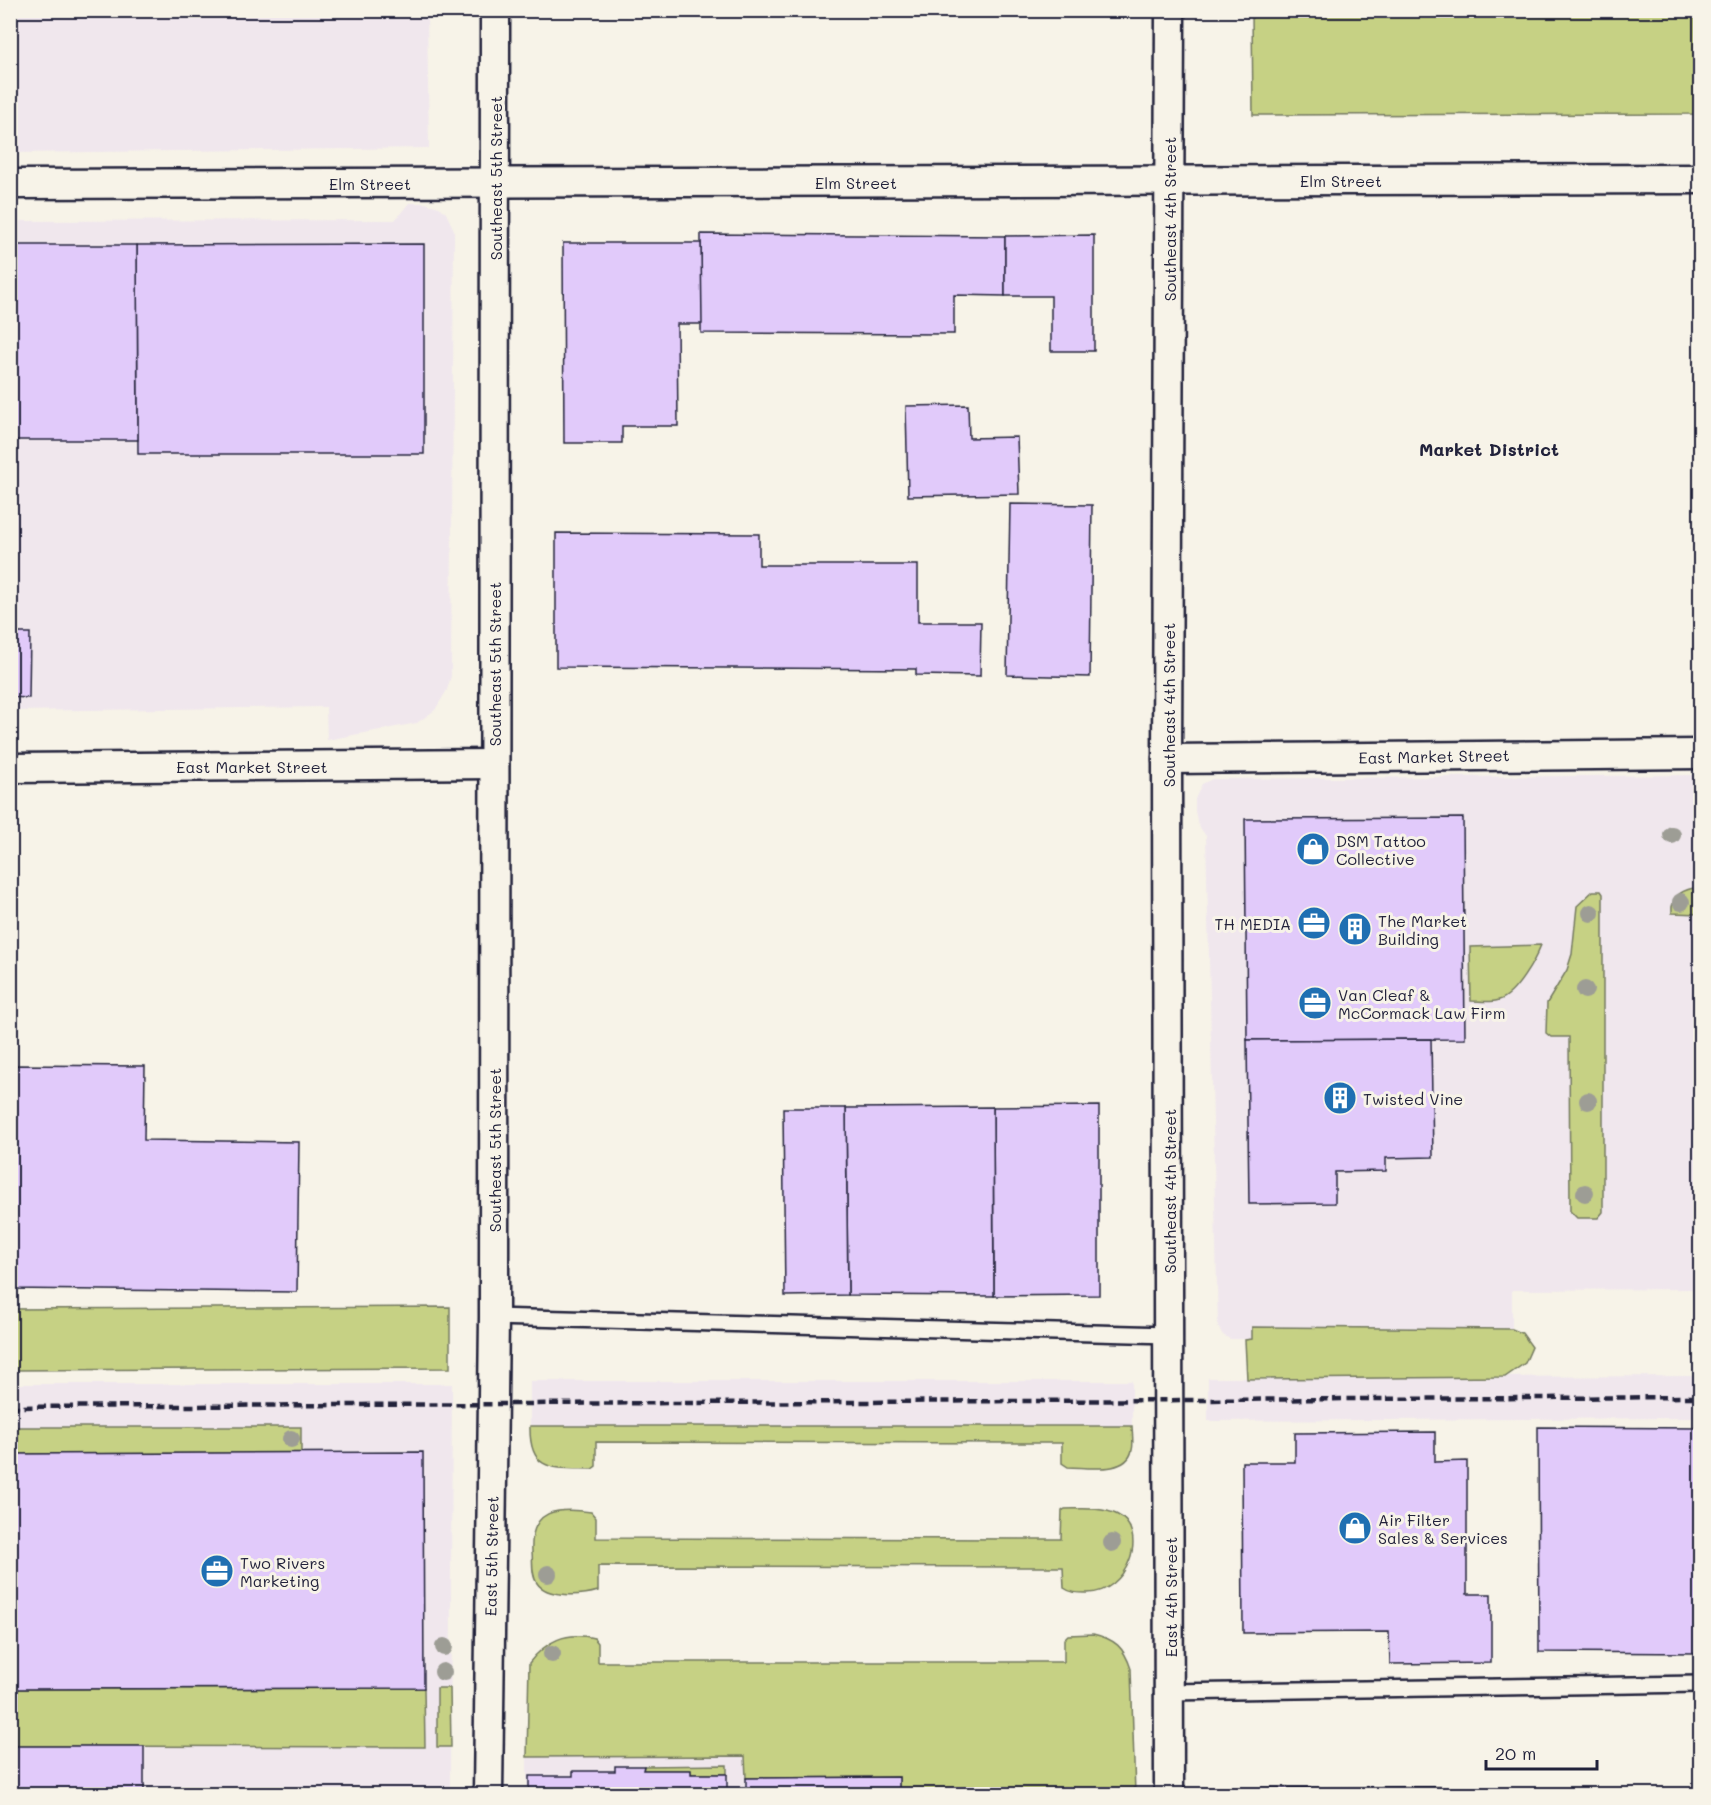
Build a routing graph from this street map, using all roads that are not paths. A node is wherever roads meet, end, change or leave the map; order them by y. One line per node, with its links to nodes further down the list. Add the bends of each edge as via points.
1 (495, 10): 5 (street, Southeast 5th Street)
2 (1170, 10): 4 (street, Southeast 4th Street)
3 (1701, 179): 4 (street, Elm Street)
4 (1170, 181): 5 (street, Elm Street); 8 (street, Southeast 4th Street)
5 (495, 183): 6 (street, Elm Street); 9 (street, Southeast 5th Street)
6 (10, 184)
7 (1701, 754): 8 (street, East Market Street)
8 (1167, 759): 12 (street, Southeast 4th Street)
9 (494, 764): 10 (street, East Market Street); 11 (street, Southeast 5th Street)
10 (10, 768)
11 (494, 1317): 12 (lane); 16 (street, East 5th Street)
12 (1169, 1335): 13 (street, Southeast 4th Street)
13 (1169, 1400): 15 (street, East 4th Street)
14 (1701, 1684): 15 (lane)
15 (1170, 1692): 17 (street, East 4th Street)
16 (488, 1794)
17 (1169, 1794)

